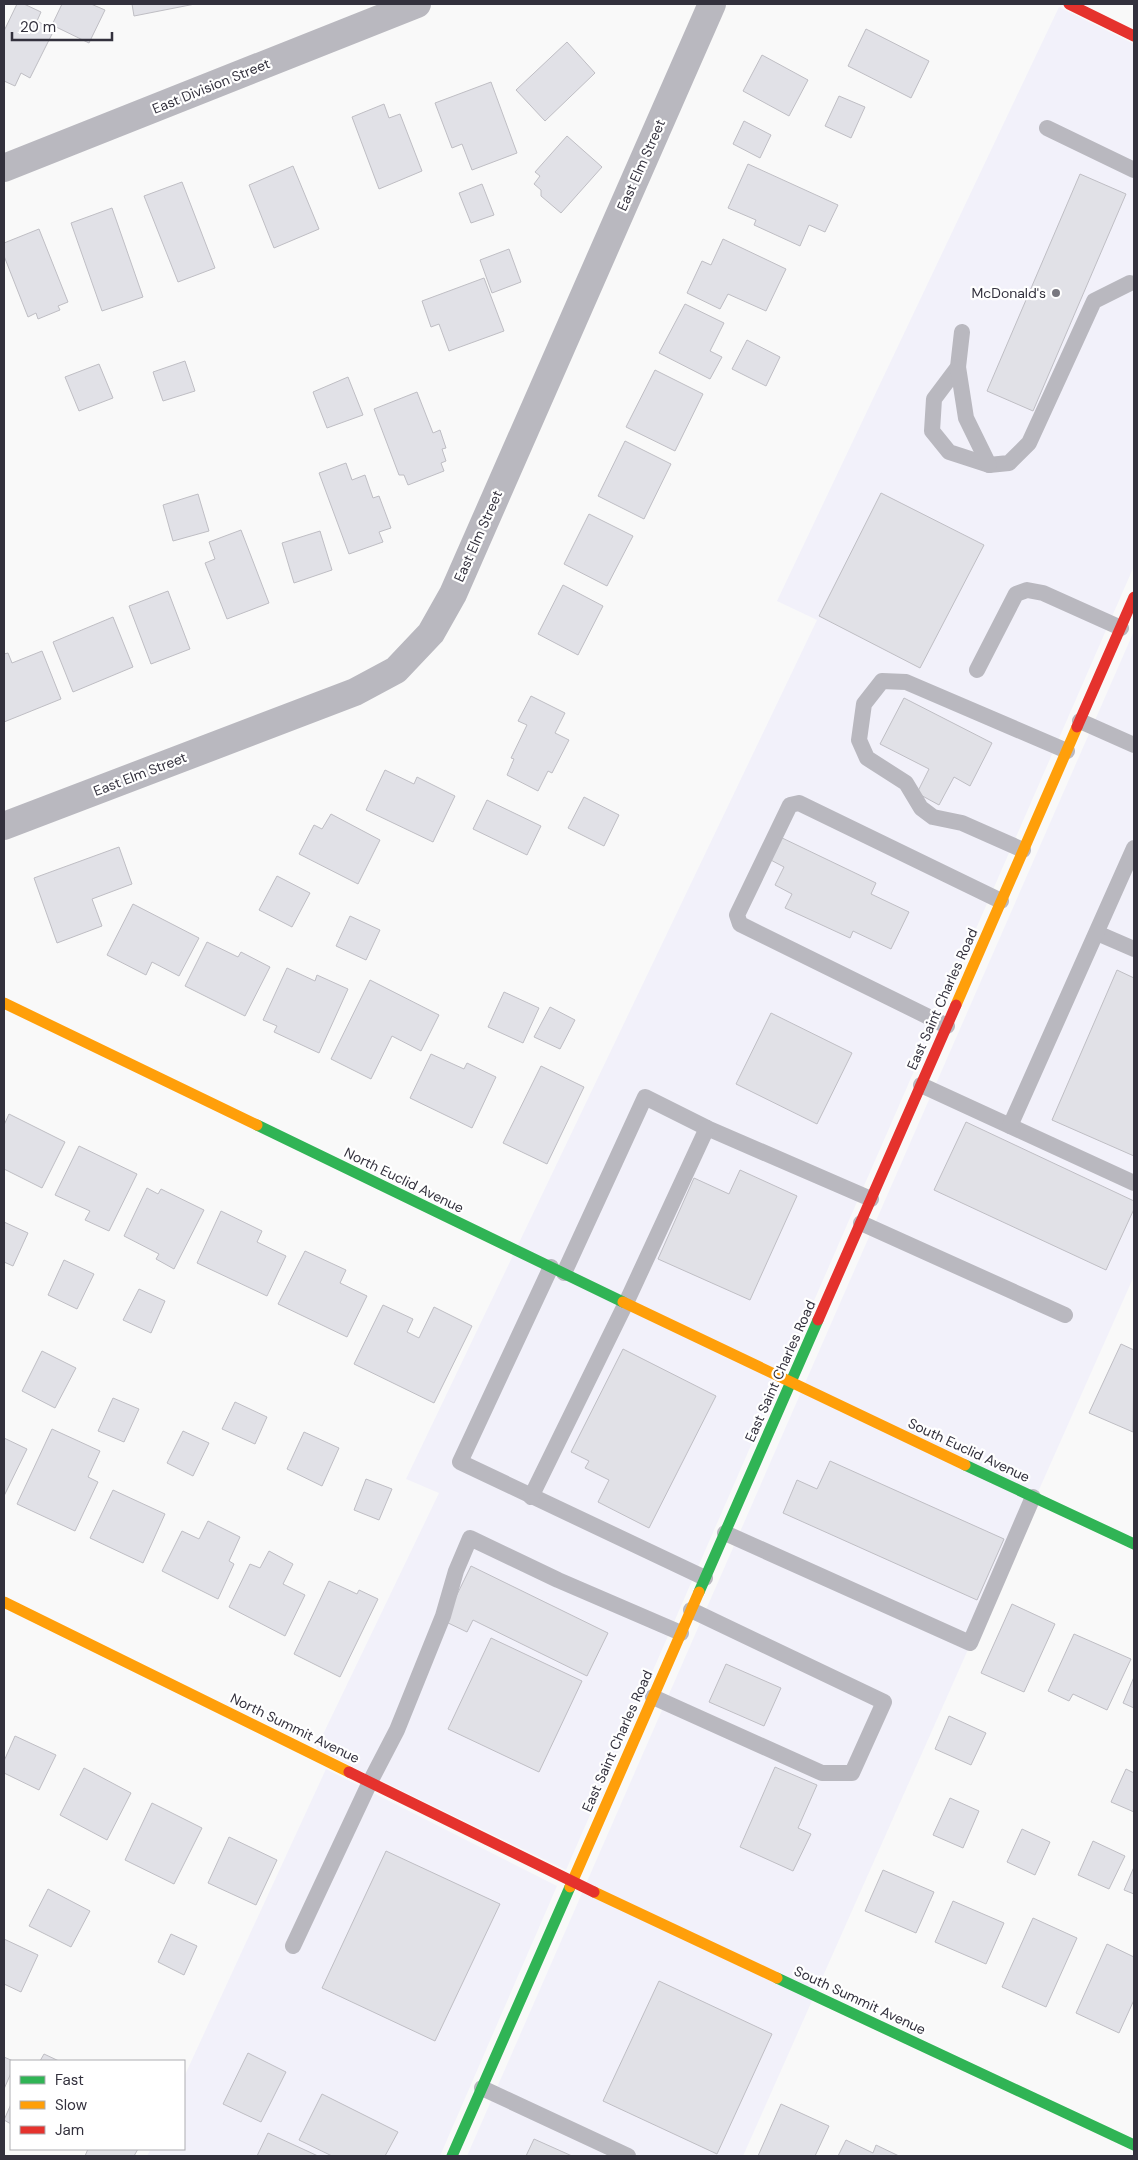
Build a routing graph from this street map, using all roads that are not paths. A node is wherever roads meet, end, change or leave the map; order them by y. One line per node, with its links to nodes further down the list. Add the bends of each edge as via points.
1 (417, 4): 6 (street, East Division Street)
2 (712, 4): 18 (street, East Elm Street, via 453,594 430,633 396,670 355,692)
3 (1075, 5): 4 (street)
4 (1134, 36)
5 (1047, 128): 7 (lane)
6 (8, 163)
7 (1134, 170)
8 (1130, 283): 11 (lane, via 1094,301 1029,443 1009,463)
9 (962, 332): 10 (lane)
10 (958, 367): 11 (lane, via 966,418); 11 (lane, via 934,399 932,431 949,452)
11 (989, 465)
12 (1134, 596): 13 (street, East Saint Charles Road)
13 (1121, 628): 14 (lane, via 1043,593 1027,590 1016,594); 15 (street, East Saint Charles Road)
14 (977, 670)
15 (1080, 721): 16 (lane); 17 (street, East Saint Charles Road)
16 (1134, 744)
17 (1067, 751): 20 (street, East Saint Charles Road); 20 (lane, via 906,682 882,681 864,704 859,740 867,758 906,783 921,808 933,817 962,823)
18 (4, 826)
19 (1134, 848): 22 (lane)
20 (1023, 850): 21 (street, East Saint Charles Road)
21 (1001, 901): 25 (street, East Saint Charles Road); 25 (lane, via 799,803 790,805 737,915 740,924)
22 (1096, 932): 23 (lane); 27 (lane)
23 (1134, 949)
24 (4, 1003): 32 (street, North Euclid Avenue)
25 (947, 1026): 26 (street, East Saint Charles Road)
26 (921, 1085): 27 (lane); 30 (street, East Saint Charles Road)
27 (1010, 1126): 29 (lane)
28 (706, 1128): 30 (lane); 32 (lane, via 645,1097); 33 (lane)
29 (1134, 1183)
30 (871, 1199): 31 (street, East Saint Charles Road)
31 (861, 1223): 34 (lane); 35 (street, East Saint Charles Road)
32 (557, 1270): 33 (street, North Euclid Avenue); 36 (lane, via 460,1462)
33 (626, 1303): 35 (street, North Euclid Avenue); 36 (lane)
34 (1065, 1315)
35 (791, 1383): 37 (street, South Euclid Avenue); 38 (street, East Saint Charles Road)
36 (531, 1497): 40 (lane)
37 (1034, 1497): 38 (lane, via 970,1643); 39 (street, South Euclid Avenue)
38 (725, 1532): 40 (street, East Saint Charles Road)
39 (1134, 1544)
40 (705, 1578): 42 (street, East Saint Charles Road)
41 (4, 1602): 45 (street, North Summit Avenue)
42 (691, 1610): 43 (street, East Saint Charles Road); 44 (lane, via 884,1702 852,1773 822,1773)
43 (681, 1633): 44 (street, East Saint Charles Road); 45 (lane, via 470,1538 456,1570 443,1616 400,1721)
44 (653, 1697): 46 (street, East Saint Charles Road)
45 (370, 1782): 46 (street, North Summit Avenue); 47 (lane)
46 (572, 1882): 48 (street, East Saint Charles Road); 49 (street, South Summit Avenue)
47 (293, 1946)
48 (482, 2088): 50 (street, East Saint Charles Road); 51 (lane)
49 (1134, 2145)
50 (452, 2156)
51 (628, 2156)

